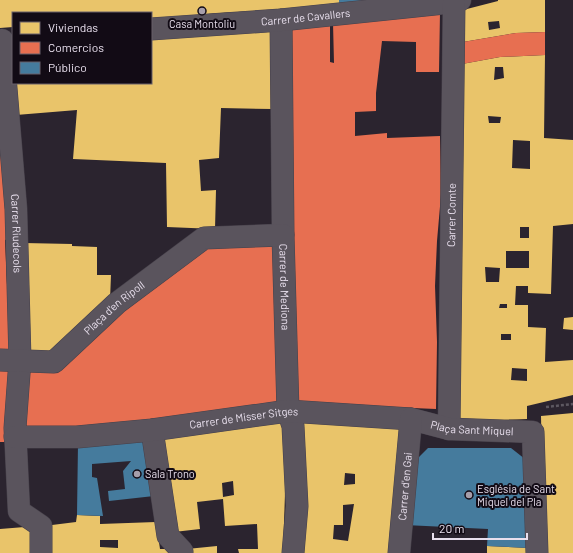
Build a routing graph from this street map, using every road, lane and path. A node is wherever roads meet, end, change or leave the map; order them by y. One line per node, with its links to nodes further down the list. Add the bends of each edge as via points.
1 (457, 1): 2 (street, Carrer de Cavallers); 9 (street, Carrer Comte)
2 (281, 20): 3 (street, Carrer de Cavallers); 5 (street, Carrer de Mediona)
3 (152, 29)
4 (5, 39): 6 (street, Carrer Riudecols, via 16,209)
5 (283, 235): 6 (street, Plaça d'en Ripoll, via 204,238 117,303 54,362); 7 (street, Carrer de Mediona)
6 (10, 360): 11 (street, Carrer Riudecols)
7 (288, 411): 8 (street, Carrer de Misser Sitges); 10 (street, Carrer de Misser Sitges); 14 (street, Carrer de Mediona, via 293,426 297,506)
8 (411, 419): 9 (street, Plaça Sant Miquel); 15 (street, Carrer d'en Gai)
9 (449, 429): 16 (street, Plaça Sant Miquel, via 533,432)
10 (152, 430): 11 (street, Carrer de Misser Sitges, via 76,437); 13 (street, via 168,536)
11 (15, 433): 12 (street, Carrer Riudecols, via 19,511 41,526)
12 (42, 553)
13 (182, 553)
14 (293, 553)
15 (399, 553)
16 (537, 553)

